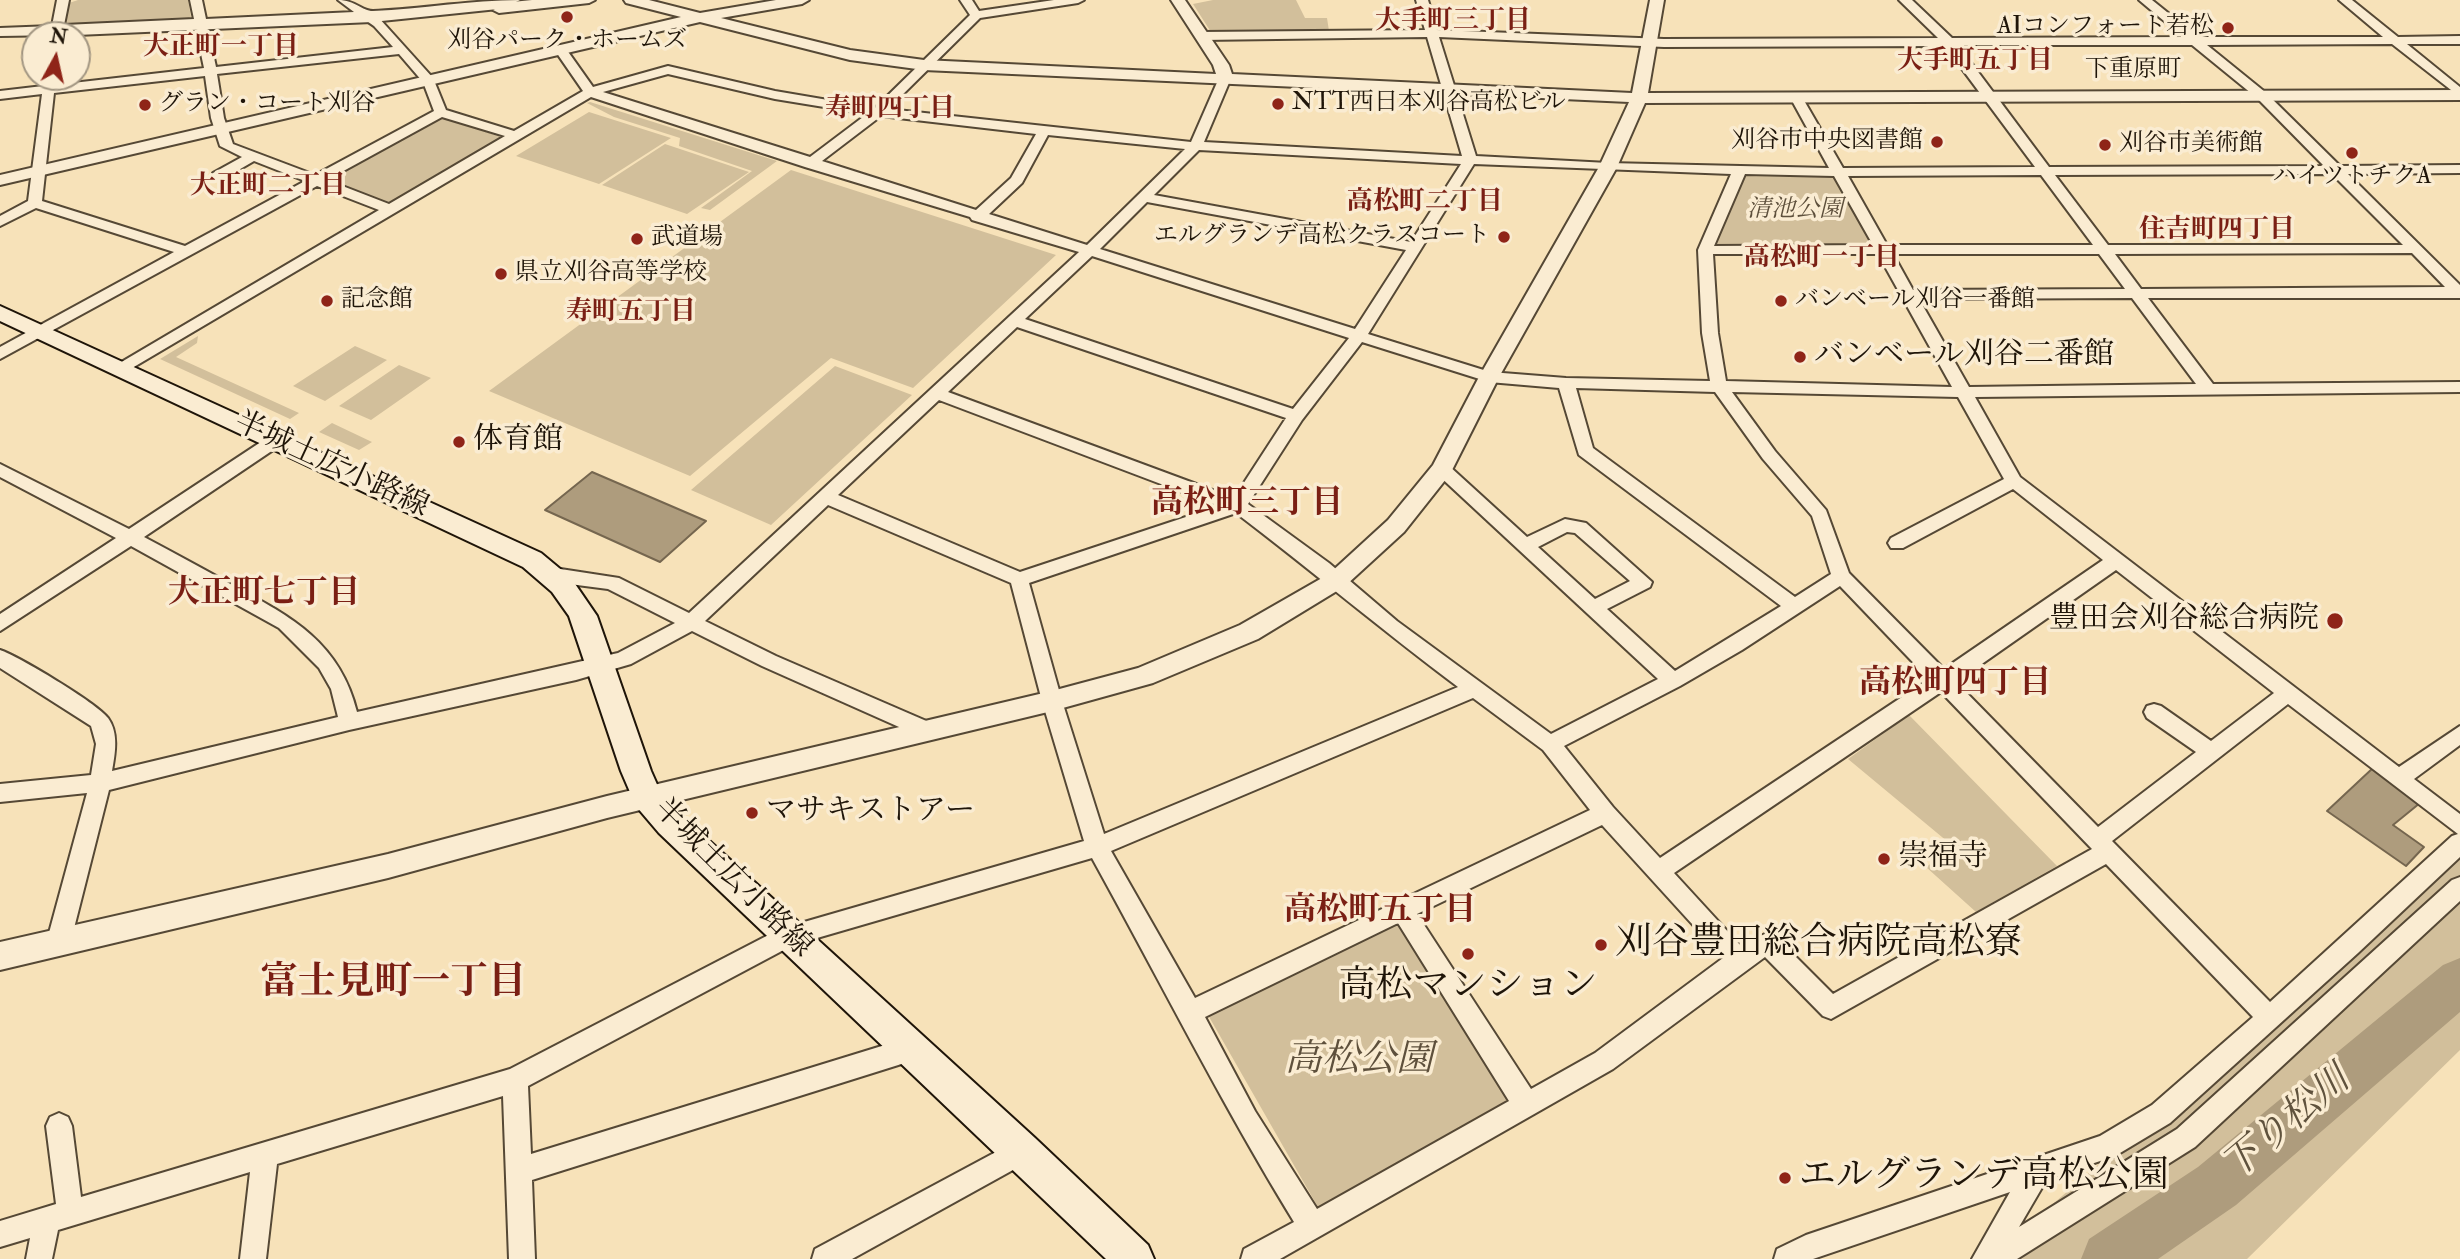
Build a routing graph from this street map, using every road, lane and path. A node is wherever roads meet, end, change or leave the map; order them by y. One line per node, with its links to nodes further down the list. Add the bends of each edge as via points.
1 (63, 0): 20 (street)
2 (197, 0): 21 (street)
3 (344, 0): 19 (street)
4 (514, 0): 19 (street)
5 (556, 0): 19 (street)
6 (589, 0): 19 (street, via 473,15)
7 (631, 0): 18 (street, 下重原町)
8 (802, 0): 18 (street)
9 (966, 0): 17 (street)
10 (1078, 0): 17 (street)
11 (1178, 0): 28 (street)
12 (1422, 0): 24 (street)
13 (1657, 0): 34 (street)
14 (1905, 0): 33 (street)
15 (2146, 0): 30 (street)
16 (2345, 0): 31 (street)
17 (976, 15): 37 (street)
18 (701, 18): 35 (street); 37 (street, 下重原町, via 850,55)
19 (373, 19): 21 (street); 22 (street); 36 (street)
20 (59, 21)
21 (202, 27): 23 (street); 26 (street); 38 (street)
22 (91, 31)
23 (91, 31)
24 (1433, 33): 28 (street); 34 (street); 41 (street)
25 (21, 35): 27 (street)
26 (91, 35)
27 (0, 36): 29 (street)
28 (1202, 36): 39 (street)
29 (21, 37)
30 (2194, 40): 31 (street); 33 (street); 46 (street)
31 (2393, 40): 32 (street); 44 (street)
32 (2460, 40)
33 (1949, 42): 34 (street); 47 (street)
34 (1649, 43): 49 (street)
35 (560, 49): 40 (street); 43 (street)
36 (402, 50): 38 (street); 40 (street)
37 (924, 65): 39 (street, 下重原町); 51 (street)
38 (211, 72): 42 (street); 52 (street)
39 (1224, 78): 41 (street, 下重原町); 55 (street)
40 (429, 81): 50 (street); 52 (street)
41 (1451, 90): 49 (street, 下重原町); 57 (street)
42 (47, 92): 45 (street); 62 (street)
43 (590, 92): 51 (street, via 668,70); 54 (street); 58 (street)
44 (2460, 94): 46 (street, 下重原町)
45 (0, 95)
46 (2261, 95): 47 (street, 下重原町); 61 (street)
47 (1990, 96): 48 (street, 下重原町); 64 (street)
48 (1796, 97): 49 (street, 下重原町); 65 (street)
49 (1639, 98): 59 (street)
50 (441, 112): 54 (street); 68 (street)
51 (878, 113): 53 (street); 58 (street)
52 (220, 129): 56 (street, via 227,146); 62 (street)
53 (1044, 131): 55 (street); 72 (street, via 1017,180)
54 (514, 135): 71 (street)
55 (1196, 146): 57 (street); 69 (street)
56 (251, 157): 66 (street); 68 (street)
57 (1470, 160): 59 (street); 74 (street)
58 (810, 164): 72 (street)
59 (1608, 167): 63 (street); 90 (street)
60 (2460, 169): 61 (street)
61 (2335, 170): 64 (street); 75 (street)
62 (39, 171): 67 (street); 70 (street)
63 (1739, 171): 65 (street); 76 (street)
64 (2046, 171): 65 (street); 77 (street)
65 (1840, 173): 80 (street)
66 (218, 176)
67 (0, 180)
68 (314, 181): 71 (street); 78 (street)
69 (1144, 197): 74 (street); 79 (street)
70 (35, 203): 73 (street); 78 (street)
71 (388, 209): 89 (street)
72 (977, 217): 79 (street)
73 (0, 222)
74 (1414, 247): 87 (street)
75 (2416, 249): 77 (street); 82 (street)
76 (1705, 250): 80 (street); 92 (street, via 1710,333)
77 (2103, 250): 80 (street); 81 (street)
78 (185, 251): 86 (street)
79 (1088, 252): 85 (street); 87 (street)
80 (1884, 252): 83 (street)
81 (2136, 292): 82 (street); 83 (street); 93 (street)
82 (2459, 292)
83 (1908, 295): 95 (street)
84 (0, 313): 86 (main road, 半城土広小路線)
85 (1013, 320): 96 (street); 97 (street)
86 (43, 331): 88 (street); 89 (main road, 半城土広小路線)
87 (1359, 336): 90 (street); 97 (street)
88 (0, 354)
89 (121, 367): 98 (main road, 半城土広小路線)
90 (1489, 377): 91 (street); 99 (street)
91 (1566, 383): 92 (street); 112 (street, via 1585,452)
92 (1719, 386): 95 (street); 109 (street, via 1819,514)
93 (2207, 387): 94 (street); 95 (street)
94 (2460, 387)
95 (1962, 391): 101 (street)
96 (935, 393): 102 (street); 103 (street)
97 (1296, 416): 103 (street)
98 (276, 440): 104 (street); 108 (main road, 半城土広小路線, via 533,560)
99 (1442, 469): 106 (street); 111 (street, via 1396,526)
100 (1, 472): 104 (street)
101 (2014, 481): 105 (street); 107 (street)
102 (825, 497): 110 (street); 114 (street)
103 (1238, 506): 110 (street); 111 (street)
104 (130, 537): 115 (street); 124 (street, via 286,623 326,663 341,688)
105 (1897, 543)
106 (1526, 545): 113 (street); 113 (street, via 1565,525 1580,527 1643,582)
107 (2116, 560): 119 (street); 121 (street)
108 (554, 575): 114 (street, via 612,583); 117 (main road, 半城土広小路線, via 572,595)
109 (1841, 576): 112 (street); 119 (street)
110 (1019, 579): 122 (street)
111 (1337, 580): 120 (street, via 1390,626); 122 (street, via 1249,632 1144,676)
112 (1794, 606): 118 (street)
113 (1594, 608): 118 (street)
114 (690, 622): 117 (street); 125 (street)
115 (0, 624)
116 (0, 658): 130 (street, via 100,722 106,744)
117 (603, 666): 124 (street); 132 (main road, 半城土広小路線)
118 (1673, 681): 127 (street)
119 (1943, 681): 136 (street); 138 (street)
120 (1476, 688): 127 (street); 137 (street)
121 (2288, 693): 128 (street); 129 (street)
122 (1052, 701): 125 (street); 137 (street)
123 (2154, 712): 128 (street)
124 (349, 722): 130 (street)
125 (924, 729): 132 (street)
126 (2460, 734): 129 (street)
127 (1550, 744): 133 (street)
128 (2210, 751): 136 (street)
129 (2399, 778): 134 (street)
130 (100, 783): 131 (street); 142 (street)
131 (0, 793)
132 (647, 797): 141 (main road, 半城土広小路線); 142 (street, via 388,866)
133 (1605, 813): 138 (street); 140 (street)
134 (2460, 826)
135 (2460, 843): 146 (street)
136 (2102, 846): 144 (street, via 1831,1008 1767,943); 146 (street)
137 (1097, 847): 141 (street); 145 (street)
138 (1660, 870): 144 (street)
139 (2460, 887): 166 (street, via 2186,1138)
140 (1402, 910): 145 (street); 149 (street)
141 (788, 936): 147 (main road, 半城土広小路線); 148 (street)
142 (58, 944): 143 (street)
143 (0, 956)
144 (1739, 960): 149 (street, via 1604,1061)
145 (1190, 1012): 156 (street, via 1246,1120)
146 (2269, 1017): 153 (street, via 2161,1114 2106,1147)
147 (911, 1049): 151 (main road, 半城土広小路線); 154 (street)
148 (515, 1080): 152 (street); 154 (street)
149 (1528, 1105): 156 (street)
150 (59, 1126): 155 (street)
151 (1022, 1151): 161 (street); 162 (main road, 半城土広小路線)
152 (265, 1156): 155 (street); 159 (street)
153 (2038, 1169): 164 (street, via 1805,1248); 165 (street)
154 (519, 1171): 160 (street)
155 (59, 1216): 157 (street); 158 (street)
156 (1311, 1226): 163 (street)
157 (0, 1234)
158 (39, 1259)
159 (253, 1259)
160 (522, 1259)
161 (825, 1259)
162 (1134, 1259)
163 (1254, 1259)
164 (1787, 1259)
165 (1985, 1259)
166 (1992, 1259)

